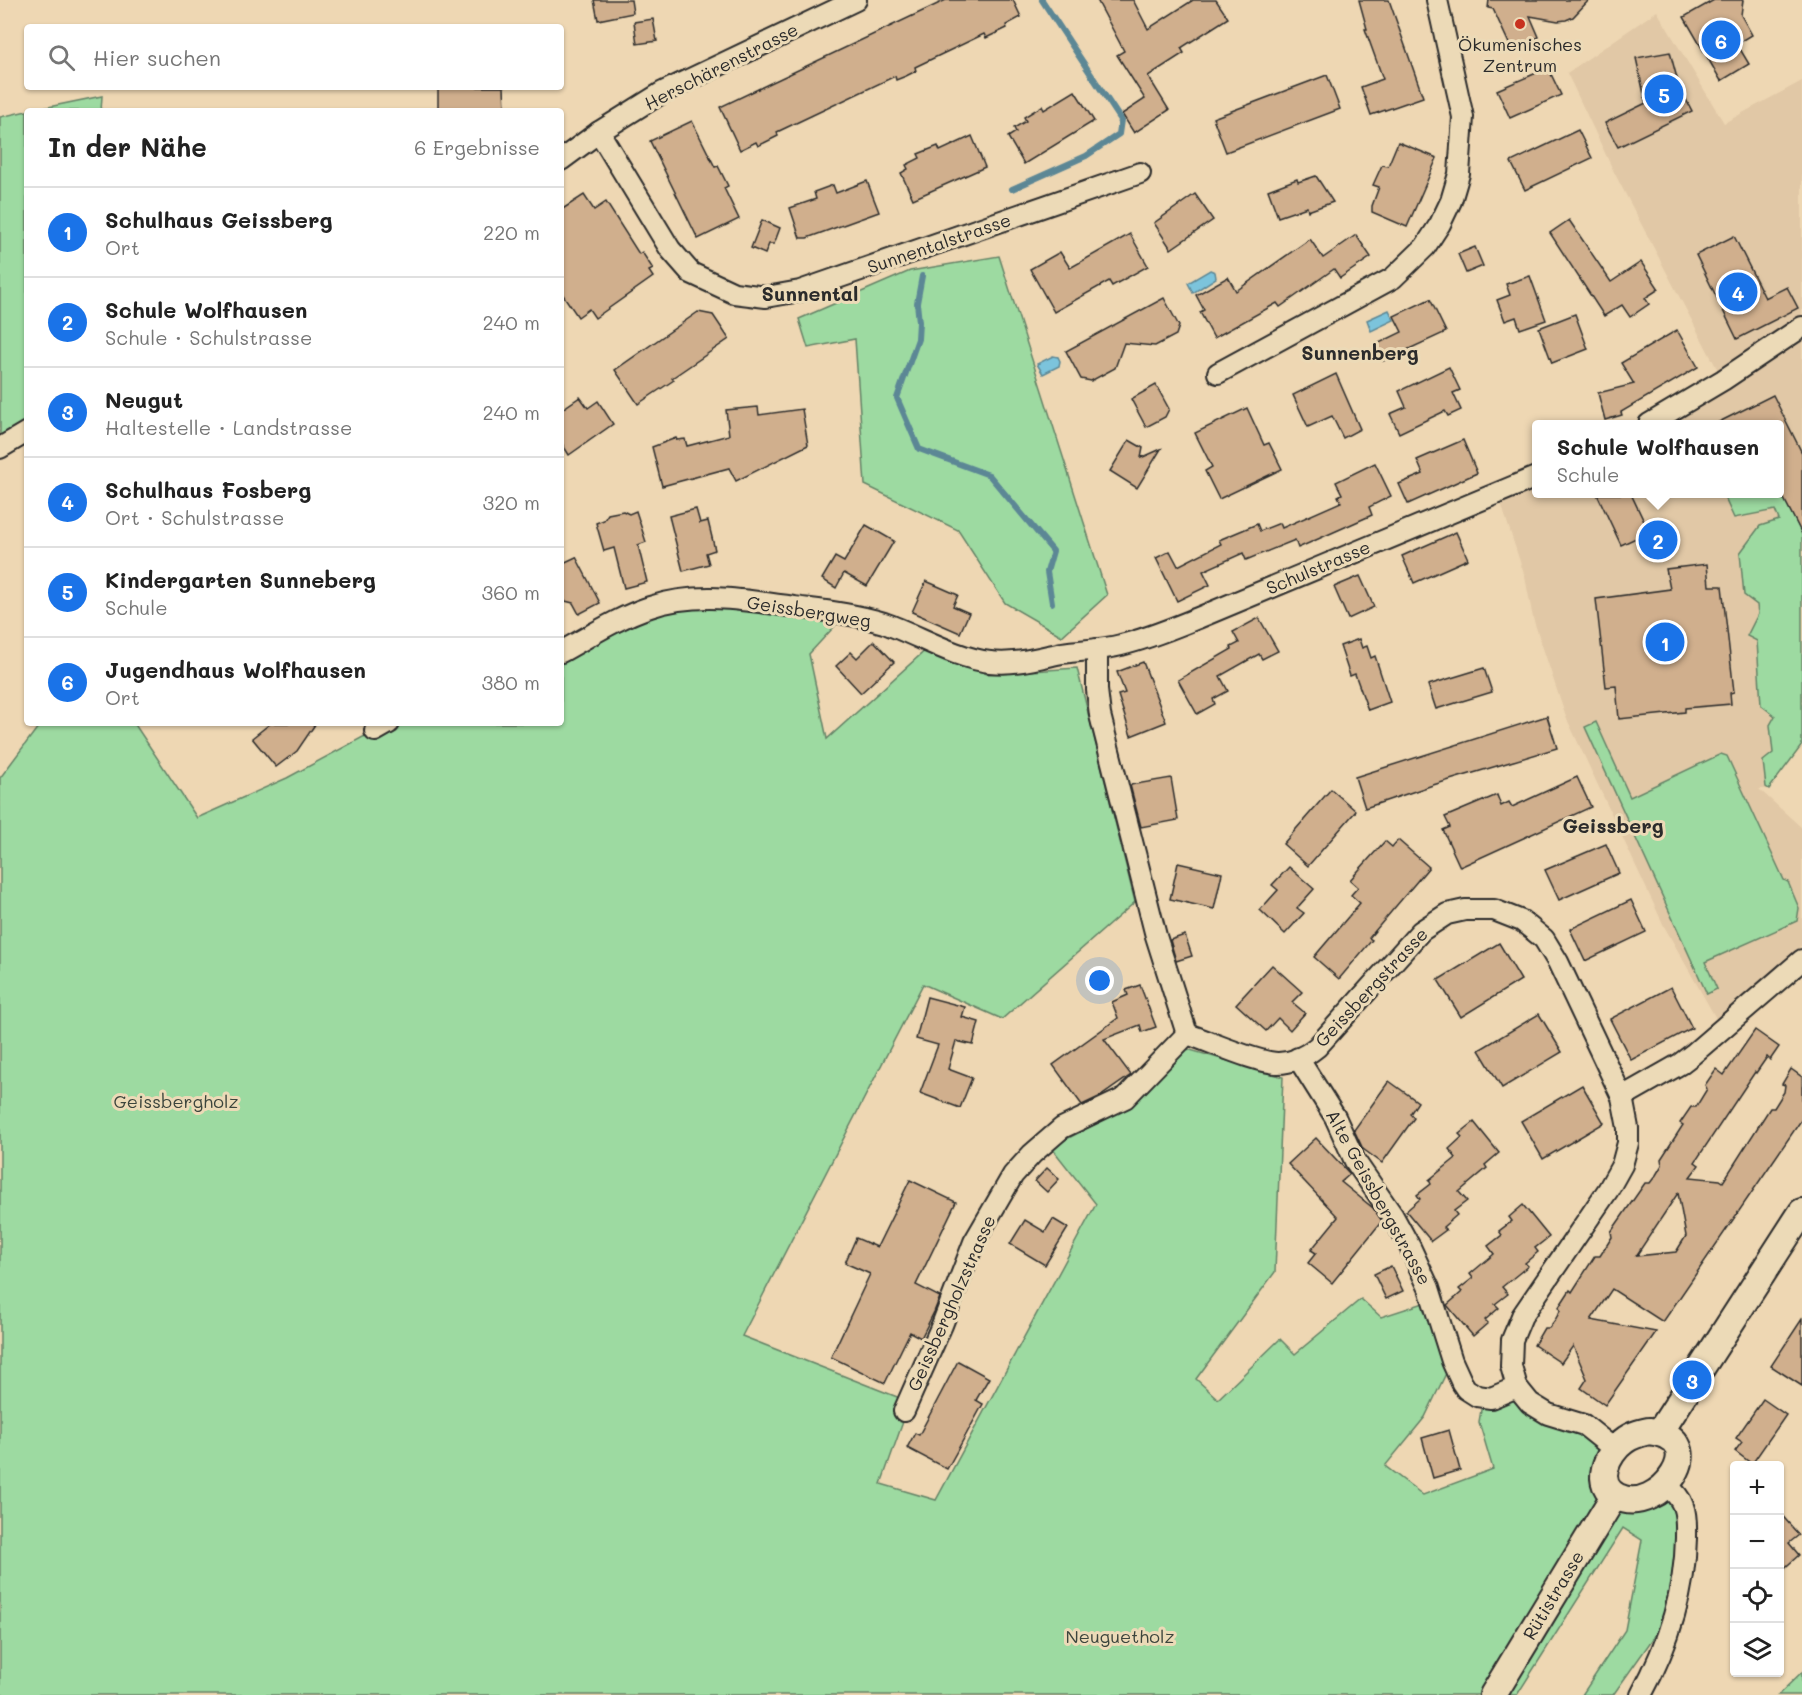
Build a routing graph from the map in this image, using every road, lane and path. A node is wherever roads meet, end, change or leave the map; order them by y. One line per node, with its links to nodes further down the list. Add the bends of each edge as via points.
1 (856, 0): 3 (street, Herschärenstrasse, via 663,92)
2 (1437, 0): 7 (street, via 1463,117 1459,174 1440,224 1425,247 1393,278)
3 (599, 132): 4 (street, Herschärenstrasse); 5 (street, Sunnentalstrasse, via 670,249 691,273 734,293 766,297 800,291)
4 (564, 158)
5 (1140, 173)
6 (1802, 327): 8 (street)
7 (1218, 373)
8 (1655, 420)
9 (24, 434): 10 (street)
10 (0, 448)
11 (1532, 479): 12 (street, Schulstrasse, via 1190,621 1131,642)
12 (1097, 649): 13 (street, Geissbergweg, via 992,663 858,616 700,598 643,609); 15 (street, via 1100,715 1156,936)
13 (564, 650)
14 (1802, 960): 17 (street, via 1694,1054)
15 (1187, 1034): 16 (street, Geissbergstrasse, via 1268,1062); 20 (street, Geissbergholzstrasse, via 1125,1098 1062,1128 1013,1175 974,1242)
16 (1298, 1058): 17 (street, Geissbergstrasse, via 1326,1038 1432,922 1465,910 1494,910 1522,921 1544,939); 19 (street, Alte Geissbergstrasse, via 1335,1117 1355,1161 1410,1247 1429,1288 1462,1383 1477,1396 1491,1398)
17 (1622, 1097): 19 (street, Geissbergstrasse, via 1628,1128 1622,1165 1516,1327 1510,1353)
18 (1802, 1212): 21 (main road)
19 (1517, 1387): 22 (street, via 1539,1410 1584,1425)
20 (904, 1411)
21 (1660, 1432): 22 (main road, via 1636,1434); 23 (main road, via 1672,1438 1680,1451 1678,1467)
22 (1614, 1449): 24 (main road, via 1603,1478)
23 (1666, 1485): 24 (main road, via 1636,1500); 26 (street, via 1680,1500 1685,1514 1684,1568 1669,1632)
24 (1614, 1496): 25 (main road, Rütistrasse)
25 (1493, 1695)
26 (1641, 1695)

